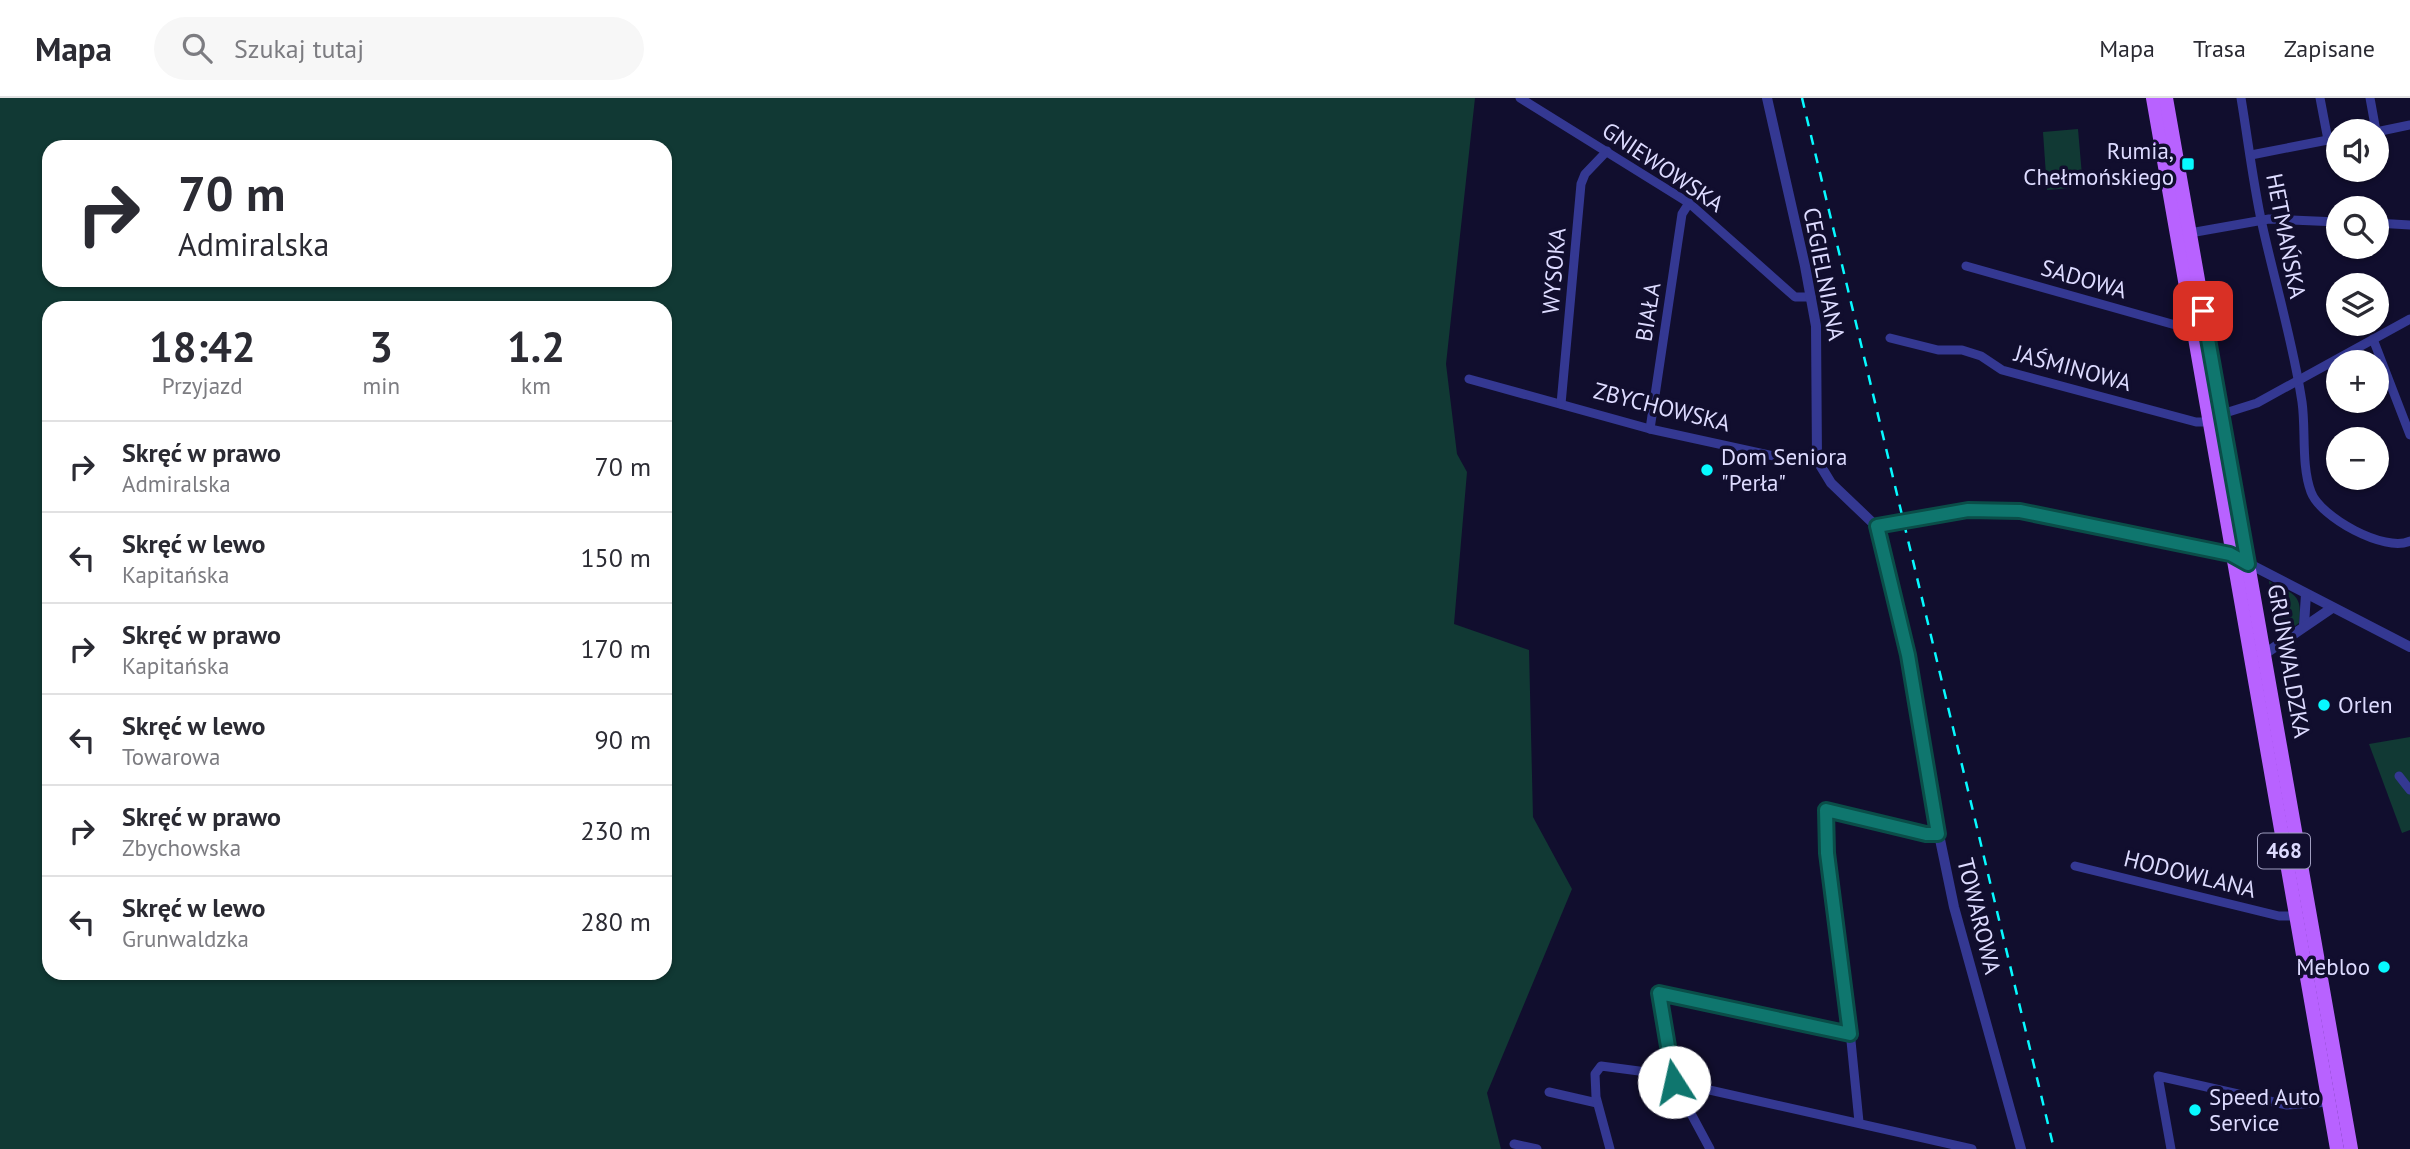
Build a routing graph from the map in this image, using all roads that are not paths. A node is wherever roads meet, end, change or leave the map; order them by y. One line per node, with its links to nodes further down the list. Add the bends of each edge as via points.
1 (1520, 98): 13 (street, GNIEWOWSKA)
2 (1767, 98): 22 (street, CEGIELNIANA)
3 (2153, 98): 24 (main road, GRUNWALDZKA / 468)
4 (2166, 98): 20 (main road, GRUNWALDZKA / 468)
5 (2241, 98): 14 (street, HETMAŃSKA)
6 (2320, 98): 8 (street)
7 (2370, 98): 9 (street)
8 (2327, 119)
9 (2374, 119)
10 (2410, 125): 11 (street)
11 (2389, 129)
12 (2326, 140): 14 (street)
13 (1607, 151): 15 (street, GNIEWOWSKA); 29 (street, WYSOKA, via 1581,184)
14 (2251, 155): 16 (street, HETMAŃSKA)
15 (1689, 203): 22 (street, GNIEWOWSKA, via 1787,291 1795,297); 32 (street, BIAŁA, via 1682,214)
16 (2261, 220): 17 (street); 20 (street); 28 (street, HETMAŃSKA)
17 (2326, 222)
18 (2389, 224): 19 (street)
19 (2410, 225)
20 (2190, 233): 30 (main road, GRUNWALDZKA / 468)
21 (1965, 266): 24 (street, SADOWA, via 2179,326)
22 (1811, 297): 34 (street, CEGIELNIANA, via 1818,358)
23 (2410, 319): 26 (street)
24 (2191, 321): 31 (main road, GRUNWALDZKA / 468)
25 (1890, 338): 31 (street, JAŚMINOWA, via 1937,350 1962,350 2002,370)
26 (2373, 339): 28 (street); 33 (street)
27 (1469, 379): 29 (street, ZBYCHOWSKA)
28 (2297, 381): 30 (street, via 2257,403); 36 (street, HETMAŃSKA, via 2309,482 2320,506 2375,538 2398,545)
29 (1561, 404): 32 (street, ZBYCHOWSKA)
30 (2222, 414): 38 (main road, GRUNWALDZKA / 468)
31 (2208, 422): 37 (main road, GRUNWALDZKA / 468)
32 (1650, 429): 34 (street, ZBYCHOWSKA, via 1792,460)
33 (2410, 435)
34 (1817, 460): 35 (street, via 1831,483)
35 (1877, 526): 37 (street, via 1968,510 2020,511); 46 (street, TOWAROWA, via 1908,655)
36 (2410, 541)
37 (2230, 554): 38 (street); 48 (main road, GRUNWALDZKA / 468)
38 (2248, 564): 39 (street); 43 (main road, GRUNWALDZKA / 468)
39 (2306, 594): 40 (street); 41 (street)
40 (2332, 608): 41 (street); 42 (street)
41 (2304, 625): 43 (street)
42 (2410, 647)
43 (2266, 653): 63 (main road, GRUNWALDZKA / 468)
44 (2399, 776): 45 (street)
45 (2410, 790)
46 (1938, 834): 49 (street, via 1826,810 1827,853); 60 (street, TOWAROWA)
47 (2075, 866): 48 (street, HODOWLANA, via 2279,916)
48 (2296, 916): 52 (main road, GRUNWALDZKA / 468)
49 (1850, 1034): 50 (street, via 1659,993); 54 (street)
50 (1674, 1082): 53 (street, via 1601,1066 1595,1074); 54 (street); 58 (street)
51 (1549, 1092): 53 (street)
52 (2329, 1102): 61 (street, via 2287,1105 2158,1076); 62 (main road, GRUNWALDZKA / 468)
53 (1597, 1103): 57 (street)
54 (1860, 1122): 59 (street)
55 (1514, 1144): 56 (street)
56 (1537, 1149)
57 (1610, 1149)
58 (1710, 1149)
59 (1972, 1149)
60 (2021, 1149)
61 (2171, 1149)
62 (2337, 1149)
63 (2351, 1149)

